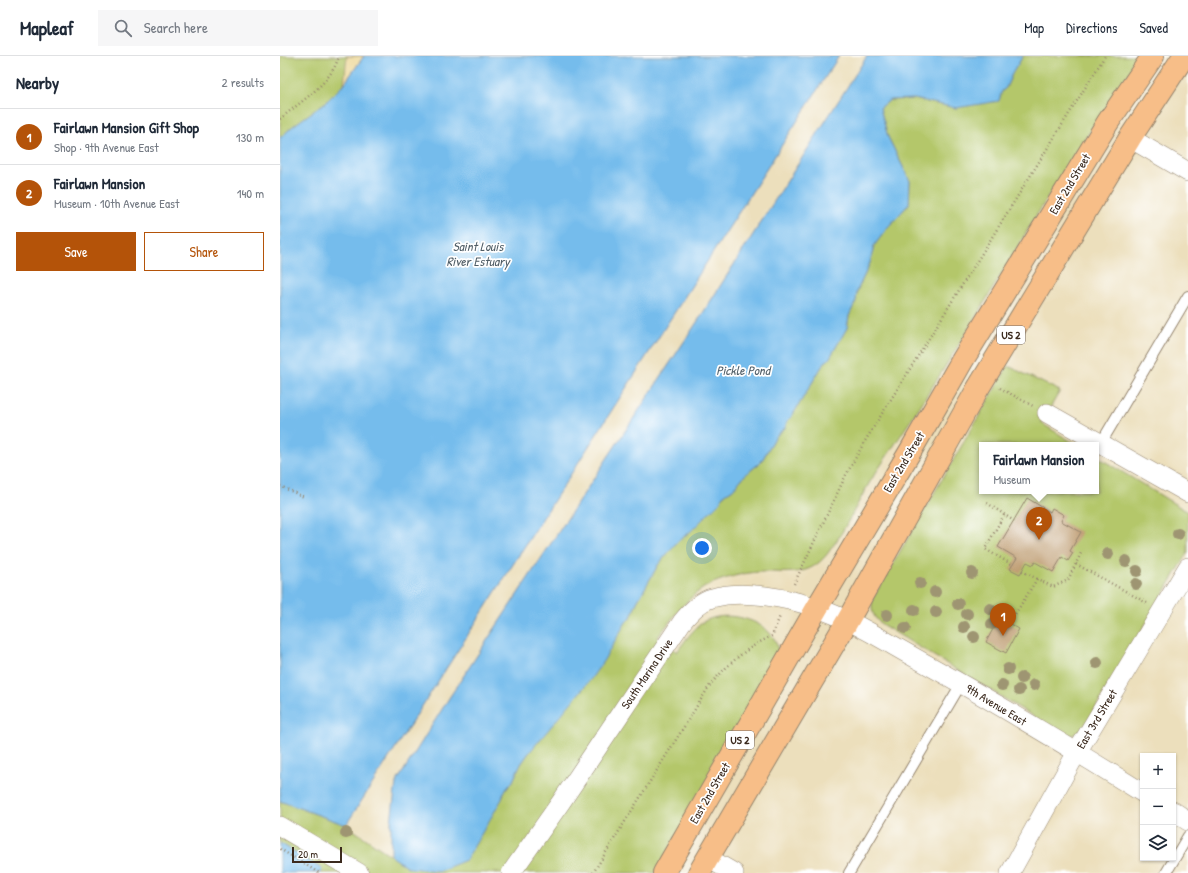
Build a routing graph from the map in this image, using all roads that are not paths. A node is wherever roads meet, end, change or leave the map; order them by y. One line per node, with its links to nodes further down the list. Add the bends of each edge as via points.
1 (1153, 56): 10 (highway, East 2nd Street / US 2, via 1099,136 962,361)
2 (1184, 56): 3 (highway, US 2)
3 (1130, 138): 4 (street); 11 (highway, US 2, via 977,390)
4 (1188, 172)
5 (1188, 296): 7 (lane)
6 (1047, 414): 7 (street)
7 (1101, 443): 8 (street)
8 (1188, 493)
9 (1188, 567): 13 (street, East 3rd Street)
10 (817, 608): 11 (street, South Marina Drive); 21 (street, South Marina Drive, via 787,600 750,595 712,598 689,613); 22 (highway, East 2nd Street / US 2)
11 (848, 620): 12 (street, 9th Avenue East); 19 (highway, US 2)
12 (961, 684): 13 (street, 9th Avenue East); 24 (lane)
13 (1077, 752): 14 (street, 9th Avenue East); 25 (street, East 3rd Street)
14 (1140, 791)
15 (1176, 814): 16 (street)
16 (1188, 821)
17 (280, 826): 20 (street)
18 (1188, 836): 26 (lane)
19 (704, 866): 23 (street)
20 (359, 873)
21 (511, 873)
22 (664, 873)
23 (734, 873)
24 (849, 873)
25 (1010, 873)
26 (1166, 873)

